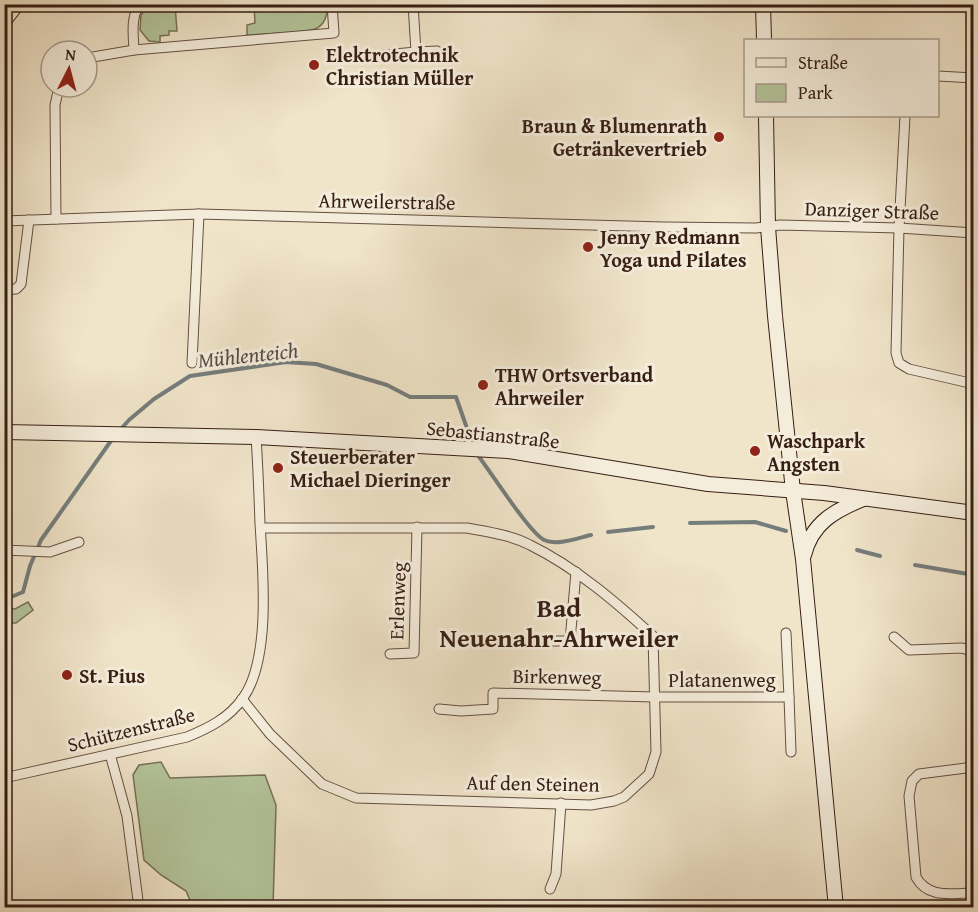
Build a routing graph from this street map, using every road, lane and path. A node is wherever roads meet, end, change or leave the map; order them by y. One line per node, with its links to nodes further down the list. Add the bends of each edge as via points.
1 (17, 4): 6 (street)
2 (139, 4): 8 (street, via 132,27)
3 (332, 4): 8 (street, via 334,33)
4 (412, 4): 10 (street)
5 (763, 4): 7 (street)
6 (4, 21)
7 (764, 39)
8 (134, 50): 12 (street)
9 (436, 51): 10 (street)
10 (416, 52): 11 (street)
11 (384, 55)
12 (99, 56)
13 (939, 76): 14 (street)
14 (974, 78)
15 (56, 99): 19 (street)
16 (766, 117): 22 (street)
17 (905, 117): 23 (street)
18 (199, 214): 19 (street, Ahrweilerstraße); 22 (street, Ahrweilerstraße); 26 (street)
19 (56, 219): 20 (street, Ahrweilerstraße)
20 (29, 220): 21 (street, Ahrweilerstraße); 25 (street, via 21,284 16,289)
21 (4, 221)
22 (768, 227): 23 (street, Danziger Straße); 30 (street)
23 (899, 228): 24 (street, Danziger Straße); 27 (street, via 899,363 909,369)
24 (974, 233)
25 (4, 290)
26 (192, 363)
27 (974, 384)
28 (4, 432): 29 (street, Sebastianstraße)
29 (256, 437): 30 (street, Sebastianstraße, via 508,451 698,483); 34 (street, Schützenstraße)
30 (793, 491): 31 (street, Sebastianstraße); 37 (street)
31 (865, 498): 32 (street, Sebastianstraße); 37 (street, via 831,514 818,525)
32 (974, 513)
33 (417, 527): 34 (street, Auf den Steinen); 38 (street, Auf den Steinen, via 494,533 529,544); 43 (street, Erlenweg, via 414,653)
34 (261, 528): 46 (street, Schützenstraße, via 261,637 255,670)
35 (79, 542): 36 (street, via 46,552)
36 (4, 550)
37 (802, 559): 56 (street)
38 (576, 573): 41 (street, via 570,641); 44 (street, Auf den Steinen, via 653,636)
39 (786, 633): 45 (street, Platanenweg)
40 (894, 638): 42 (street, via 909,650 962,648)
41 (519, 641)
42 (974, 652)
43 (390, 654)
44 (655, 697): 45 (street, Platanenweg); 47 (street, Birkenweg, via 493,693 494,709); 52 (street, Auf den Steinen, via 656,752 648,774 614,801 591,805)
45 (789, 697): 48 (street, Platanenweg)
46 (242, 699): 49 (street, Schützenstraße, via 208,729); 52 (street, Auf den Steinen, via 270,734 322,784 356,798)
47 (439, 709)
48 (791, 752)
49 (110, 754): 51 (street, Schützenstraße); 55 (street, via 127,816)
50 (974, 767): 54 (street, via 919,774 912,781 909,796 920,885 932,893)
51 (4, 778)
52 (561, 803): 53 (street, via 556,874)
53 (550, 889)
54 (974, 893)
55 (138, 906)
56 (836, 908)

